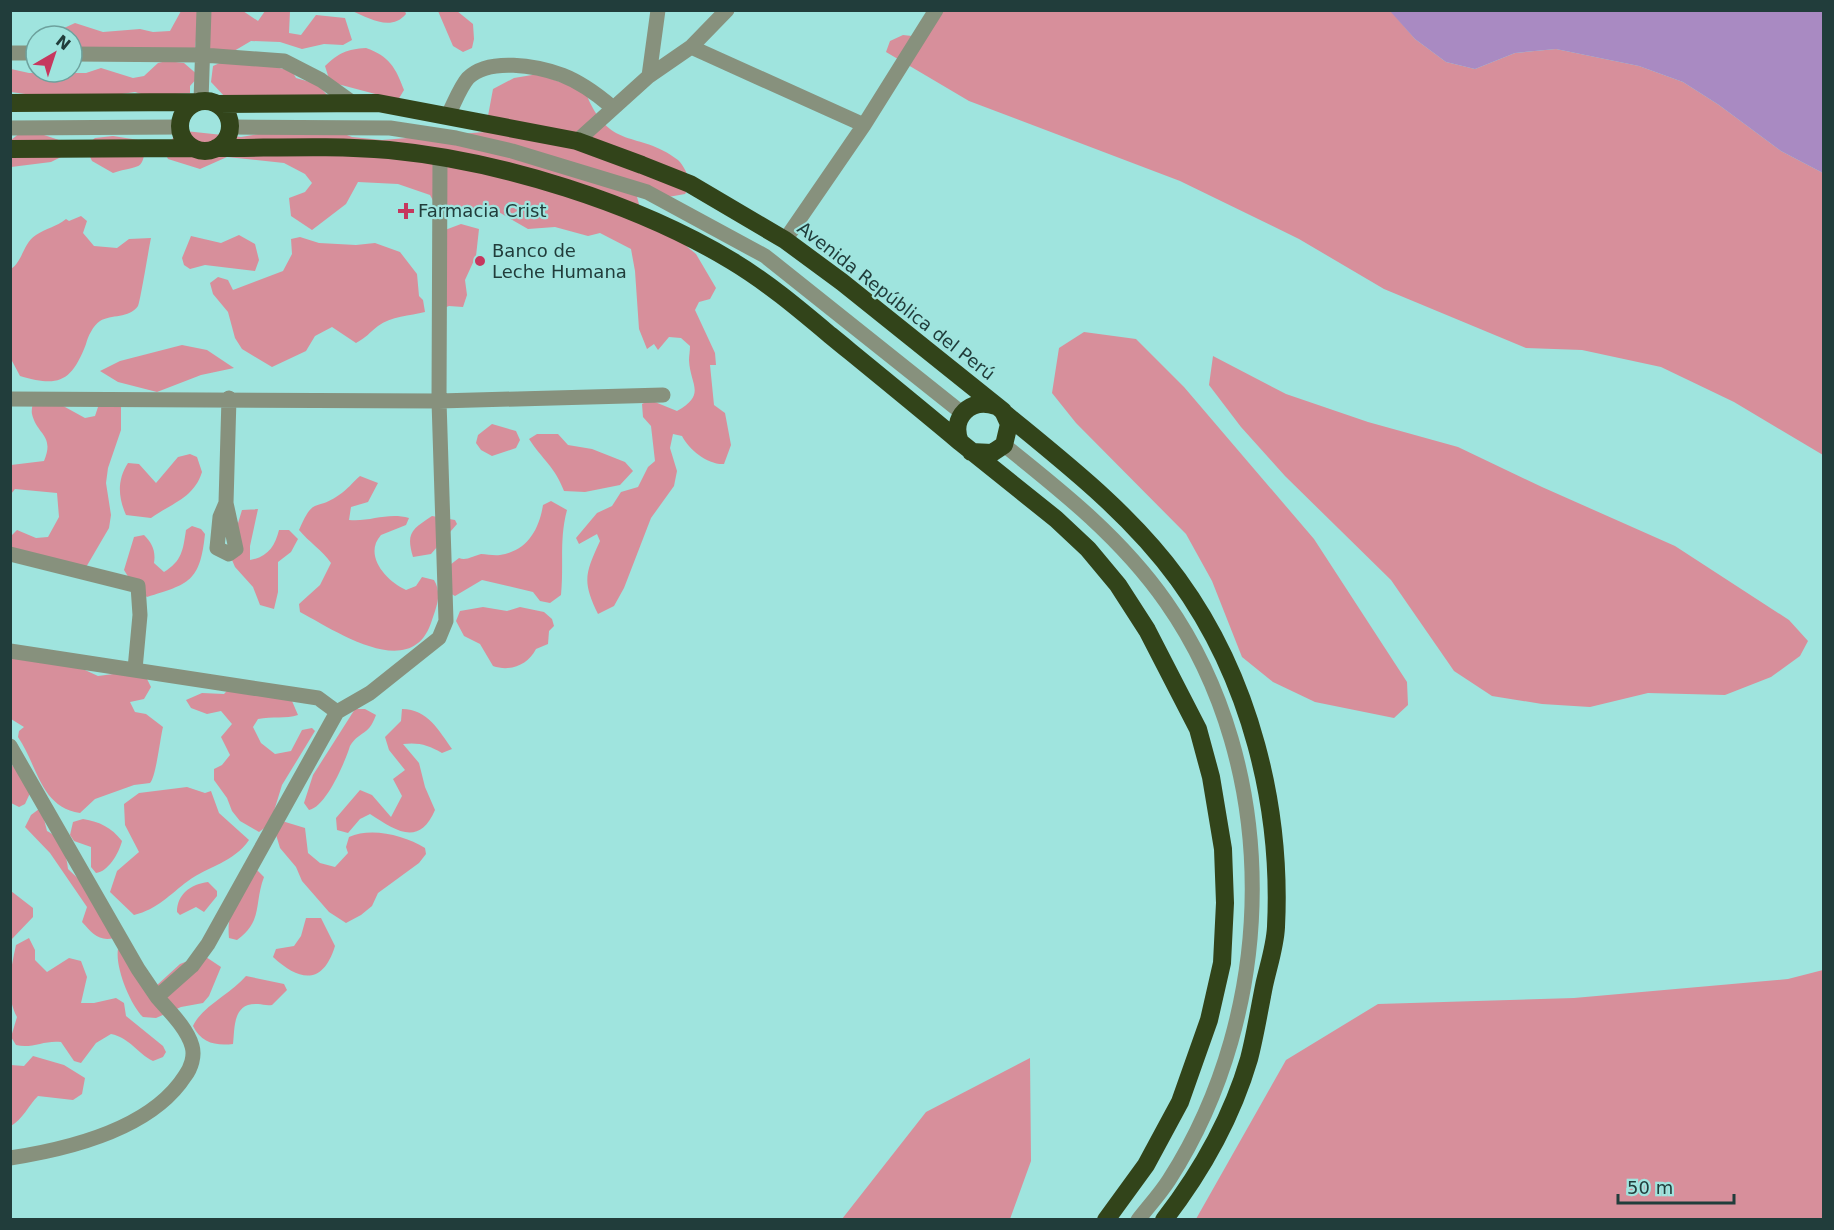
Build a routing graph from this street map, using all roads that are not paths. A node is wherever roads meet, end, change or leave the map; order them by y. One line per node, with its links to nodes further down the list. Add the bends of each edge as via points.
1 (204, 10): 7 (street)
2 (658, 10): 8 (street)
3 (728, 10): 5 (street)
4 (936, 10): 14 (street)
5 (692, 47): 8 (street); 14 (street)
6 (84, 54): 7 (street)
7 (203, 55): 9 (street); 11 (street, via 285,61 321,80)
8 (649, 76): 12 (street)
9 (205, 102): 10 (highway, Avenida República del Perú); 11 (highway, Avenida República del Perú); 15 (highway, via 186,109); 16 (highway, via 227,114)
10 (10, 103)
11 (353, 104): 13 (highway, Avenida República del Perú, via 378,103)
12 (612, 107): 13 (street, via 562,75 529,67 501,66 482,69 468,79); 18 (street)
13 (448, 115): 18 (highway, Avenida República del Perú)
14 (864, 125): 23 (street)
15 (180, 127): 17 (street); 20 (highway)
16 (230, 127): 21 (highway, via 226,139); 29 (street, via 390,128 456,138 646,192 765,256)
17 (10, 128)
18 (577, 141): 23 (highway, Avenida República del Perú, via 690,184)
19 (10, 148): 20 (highway)
20 (193, 148): 21 (highway)
21 (216, 148): 22 (highway, via 311,146)
22 (440, 157): 27 (street); 31 (highway, via 555,184 664,225 733,261 776,291)
23 (785, 240): 28 (highway, Avenida República del Perú)
24 (663, 395): 27 (street)
25 (229, 398): 26 (street); 27 (street); 32 (street)
26 (10, 399)
27 (439, 401): 36 (street, via 446,621 439,639 370,693)
28 (999, 409): 29 (highway, via 982,403); 30 (highway, via 1009,424); 42 (highway, Avenida República del Perú, via 1079,474 1143,535 1179,580 1240,690 1271,810 1276,929 1248,1060 1219,1135)
29 (962, 413): 31 (highway, via 957,427)
30 (1004, 445): 31 (highway, via 992,453); 41 (street, via 1099,523 1166,602 1191,643 1216,698 1245,800 1253,861 1247,963 1238,1015 1198,1129 1168,1181)
31 (966, 447): 40 (highway, via 1056,519 1118,585 1148,630 1198,729 1211,777 1223,849 1226,903 1222,963 1209,1020 1180,1102 1146,1165)
32 (226, 503)
33 (10, 554): 35 (street, via 138,586 140,615)
34 (10, 651): 35 (street)
35 (135, 669): 36 (street, via 318,698)
36 (337, 712): 38 (street, via 208,944 192,966)
37 (10, 746): 38 (street)
38 (157, 997): 39 (street, via 192,1045 190,1069 177,1089 154,1111 124,1126 51,1151)
39 (10, 1158)
40 (1106, 1220)
41 (1138, 1220)
42 (1164, 1220)

